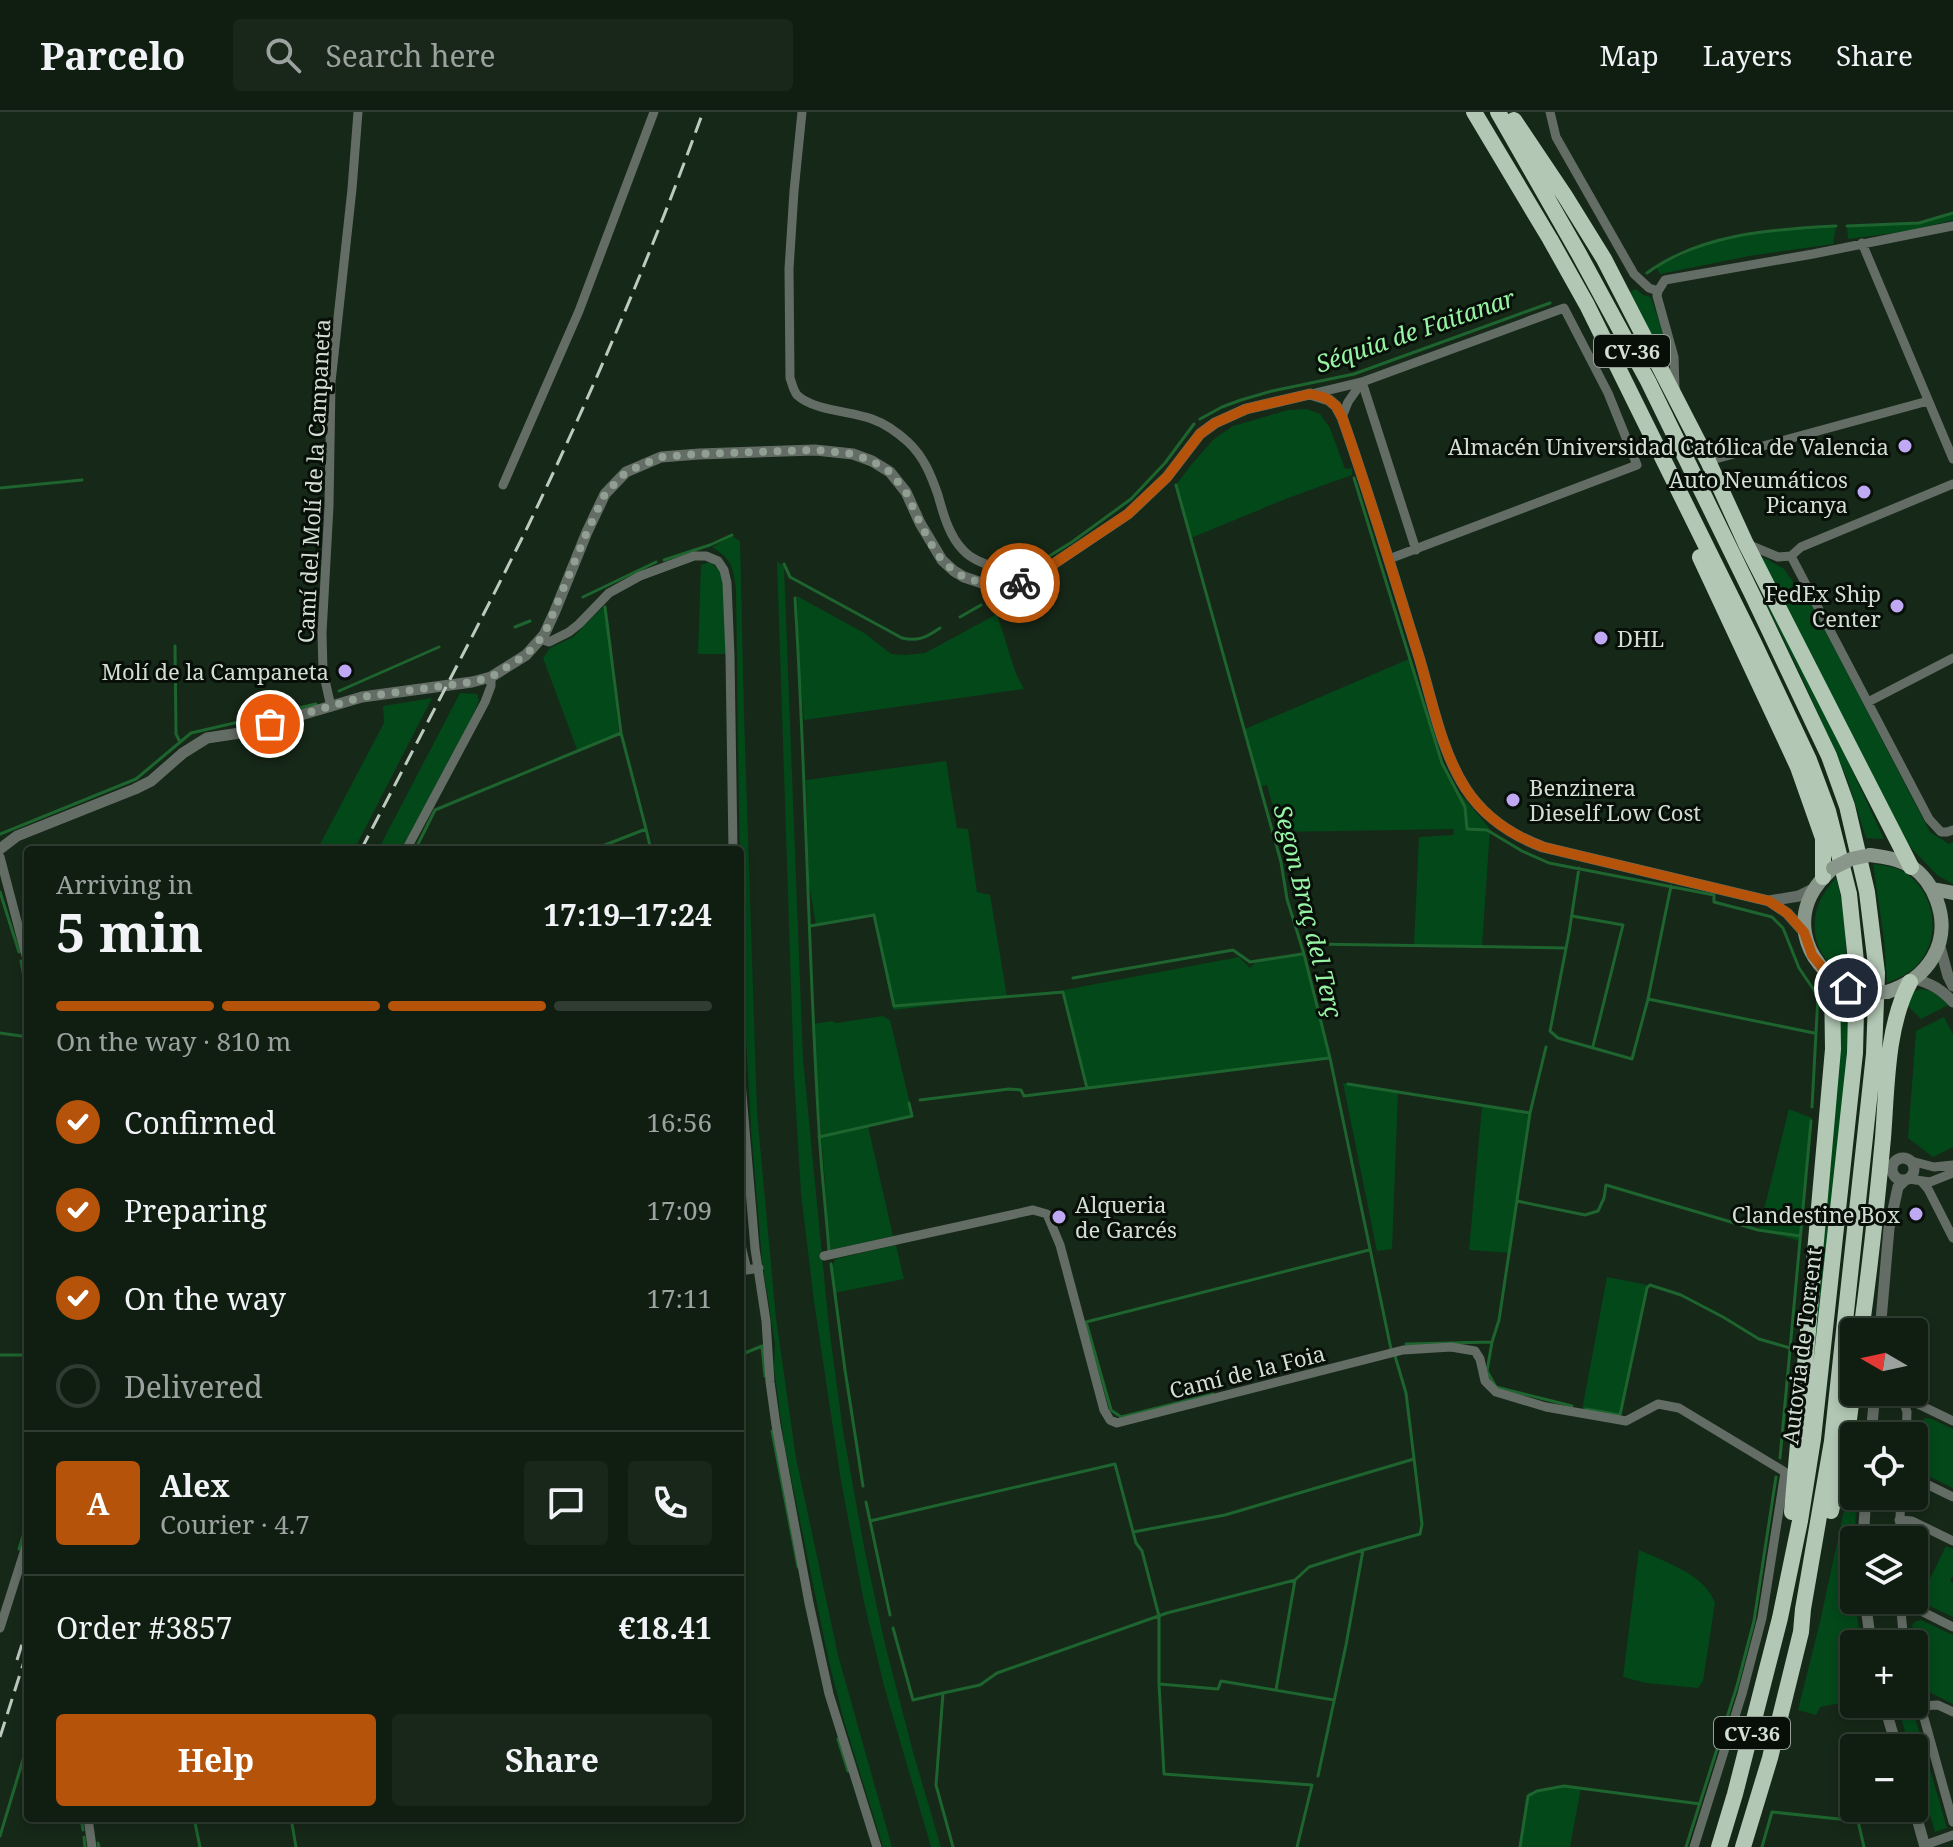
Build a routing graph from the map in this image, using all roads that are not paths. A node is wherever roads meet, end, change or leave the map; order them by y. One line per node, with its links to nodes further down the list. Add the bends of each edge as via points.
1 (358, 112): 30 (street, Camí del Molí de la Campaneta, via 331,382 322,633)
2 (654, 112): 20 (street, via 579,311)
3 (802, 112): 25 (street, via 789,269 792,386 809,402 870,418 899,434 927,467 963,550 981,562)
4 (1474, 112): 15 (highway, Autovia de Torrent / CV-36, via 1587,305)
5 (1498, 112): 81 (highway, Autovia de Torrent / CV-36, via 1648,381 1760,609 1829,756 1867,892 1877,973 1874,1054 1832,1441)
6 (1508, 112): 13 (highway, via 1604,259)
7 (1550, 112): 10 (street, via 1556,137 1634,274)
8 (1953, 226): 9 (street)
9 (1862, 243): 10 (street, via 1665,280); 14 (street)
10 (1658, 291): 13 (street, via 1674,357)
11 (1362, 382): 12 (street); 16 (street); 22 (street); 22 (street, via 1564,308 1608,393 1637,465)
12 (1310, 394): 16 (street, via 1329,400); 25 (street, via 1246,409 1215,423 1128,514)
13 (1675, 398): 18 (highway)
14 (1928, 401): 17 (street); 18 (street)
15 (1636, 404): 37 (highway, via 1714,590 1798,767 1823,838); 78 (highway, Autovia de Torrent / CV-36, via 1809,760 1849,894 1857,971 1855,1053 1813,1439)
16 (1342, 417): 24 (street)
17 (1953, 459)
18 (1708, 461): 21 (highway)
19 (1953, 484): 23 (street, via 1801,547)
20 (503, 485)
21 (1746, 544): 23 (street, via 1778,557); 36 (highway)
22 (1416, 550): 24 (street)
23 (1791, 556): 29 (street)
24 (1389, 559): 40 (street, via 1447,749 1466,789 1489,816 1543,847)
25 (1037, 575): 26 (street, via 1004,586 964,577 942,560 890,472 853,454 815,450 661,457 626,472 605,494)
26 (540, 639): 28 (street, via 526,655); 33 (street, via 549,642 569,632 609,593 640,576 694,556 718,561 727,583)
27 (1953, 658): 29 (street)
28 (491, 677): 30 (street, via 362,697); 32 (street, via 485,702)
29 (1868, 702): 31 (street, via 1929,819 1941,832)
30 (331, 707): 34 (street, via 207,738 151,781 17,836)
31 (1953, 830)
32 (408, 846)
33 (733, 846)
34 (0, 849)
35 (0, 857): 44 (street)
36 (1911, 867): 37 (main road, bridge, via 1870,855 1851,859); 38 (main road)
37 (1823, 878): 40 (street, via 1799,896); 42 (main road, via 1805,913)
38 (1933, 889): 39 (main road); 43 (main road, via 1941,913)
39 (1953, 893)
40 (1769, 901): 42 (street)
41 (1953, 924): 43 (main road)
42 (1804, 932): 45 (main road, via 1812,955)
43 (1940, 940): 46 (main road, via 1930,963); 47 (street)
44 (24, 948)
45 (1832, 979): 46 (main road, bridge, via 1867,993 1887,992); 78 (highway, via 1833,1049)
46 (1913, 981): 48 (street, via 1931,983); 50 (highway, via 1898,1013)
47 (1953, 986)
48 (1953, 1002)
49 (744, 1118): 61 (street)
50 (1883, 1137): 51 (street, via 1887,1147); 62 (highway)
51 (1908, 1159): 52 (street, via 1934,1167); 53 (street, via 1898,1158); 55 (street, via 1915,1170)
52 (1953, 1165)
53 (1892, 1168): 55 (street, via 1895,1177); 57 (street)
54 (1953, 1173): 56 (street)
55 (1907, 1179): 56 (street); 57 (street, via 1895,1194)
56 (1922, 1182): 58 (street)
57 (1889, 1228): 63 (street)
58 (1953, 1238)
59 (824, 1256): 93 (street, Camí de la Foia, via 1033,1210 1047,1214 1104,1410 1117,1423 1403,1350 1451,1347 1475,1351 1485,1381 1496,1392 1626,1421 1658,1404 1679,1408 1785,1472 1762,1618)
60 (744, 1258): 61 (street, via 747,1270)
61 (759, 1268): 92 (street, via 776,1425 809,1603 829,1694)
62 (1863, 1318)
63 (1881, 1318)
64 (1851, 1406): 81 (highway, via 1811,1609)
65 (1903, 1406): 68 (street)
66 (1923, 1406): 67 (street)
67 (1929, 1409): 68 (street, via 1914,1412); 69 (street)
68 (1908, 1420)
69 (1953, 1421)
70 (1928, 1485): 71 (street)
71 (1953, 1497)
72 (1900, 1510): 73 (street)
73 (1899, 1520): 74 (street); 75 (street)
74 (1899, 1526)
75 (1953, 1541)
76 (24, 1553): 80 (street)
77 (1927, 1614): 79 (street)
78 (1780, 1618): 94 (highway, Autovia de Torrent / CV-36)
79 (1953, 1627)
80 (0, 1628)
81 (1801, 1632): 95 (highway, Autovia de Torrent / CV-36)
82 (1928, 1706): 83 (street)
83 (1953, 1712)
84 (1924, 1718): 85 (street)
85 (1950, 1801): 88 (street)
86 (89, 1822): 91 (street)
87 (1918, 1822): 90 (street)
88 (1953, 1822)
89 (1953, 1835): 90 (street)
90 (1925, 1846)
91 (92, 1847)
92 (877, 1847)
93 (1694, 1847)
94 (1719, 1847)
95 (1743, 1847)

